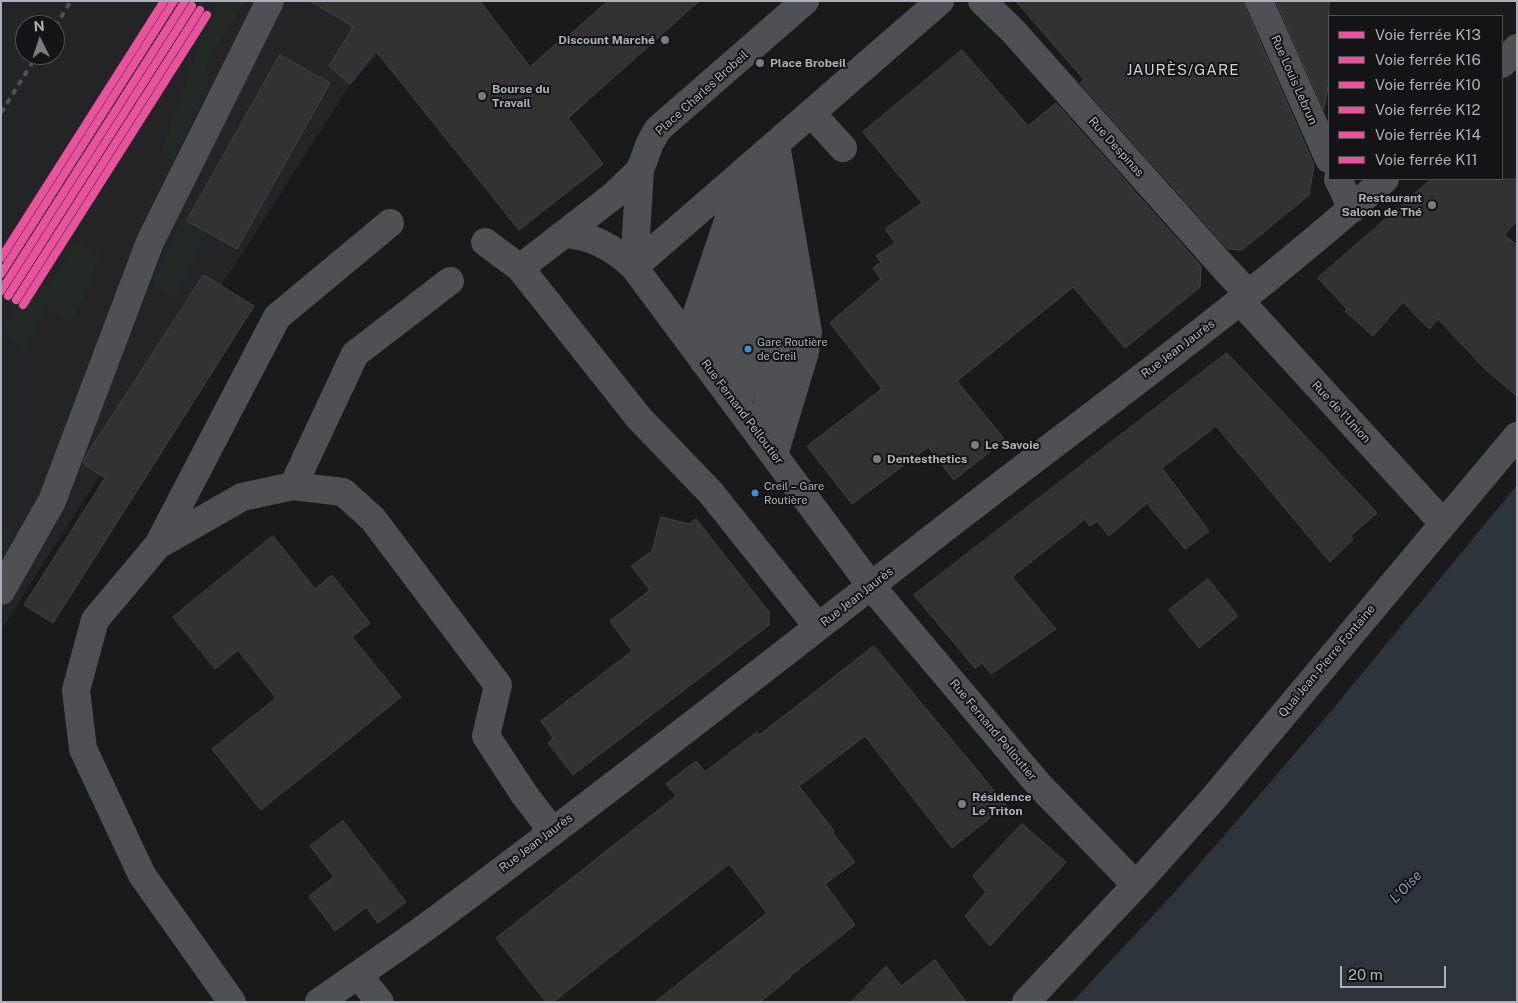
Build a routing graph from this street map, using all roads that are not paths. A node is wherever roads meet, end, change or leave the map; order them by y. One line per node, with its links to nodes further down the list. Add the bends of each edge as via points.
1 (270, 1): 35 (street, via 150,242 52,501)
2 (805, 1): 12 (street, Place Charles Brobeil, via 658,129)
3 (940, 1): 8 (street)
4 (982, 1): 25 (street, Rue Despinas, via 1226,270)
5 (1259, 1): 11 (street, Rue Louis Lebrun)
6 (1517, 48): 7 (street)
7 (1503, 63)
8 (812, 113): 9 (street); 10 (street)
9 (776, 144): 13 (street); 16 (street); 27 (street)
10 (843, 148)
11 (1328, 157)
12 (640, 170): 19 (street); 22 (street, Place Charles Brobeil)
13 (744, 172): 22 (street); 26 (street)
14 (1338, 180): 17 (street)
15 (1385, 180): 17 (street, Rue Jean Jaurès)
16 (783, 187): 21 (street); 28 (street)
17 (1352, 209): 25 (street, Rue Jean Jaurès)
18 (390, 223): 33 (street, via 277,317)
19 (564, 234): 22 (street, Rue Fernand Pelloutier, via 578,235 609,247); 23 (street)
20 (486, 242): 23 (street)
21 (793, 243): 28 (street); 30 (street, via 802,291)
22 (634, 267): 26 (street, Rue Fernand Pelloutier)
23 (520, 268): 36 (street, via 639,418 711,493)
24 (450, 282): 31 (street, via 355,354)
25 (1244, 298): 32 (street, Rue de l'Union); 34 (street, Rue Jean Jaurès)
26 (688, 340): 27 (street, Rue Fernand Pelloutier)
27 (704, 362): 28 (street, Rue Fernand Pelloutier)
28 (729, 395): 30 (street, Rue Fernand Pelloutier)
29 (1517, 436): 32 (street, Quai Jean-Pierre Fontaine)
30 (766, 445): 34 (street, Rue Fernand Pelloutier)
31 (293, 486): 33 (street, via 242,497); 37 (street, via 343,492 373,519 486,669 498,685 486,736)
32 (1443, 523): 38 (street, Quai Jean-Pierre Fontaine, via 1212,800)
33 (158, 544): 40 (street, via 94,620 76,690 84,749 142,874)
34 (871, 586): 36 (street, Rue Jean Jaurès); 38 (street, Rue Fernand Pelloutier, via 1039,785)
35 (1, 591)
36 (818, 627): 37 (street, Rue Jean Jaurès)
37 (552, 831): 39 (street, Rue Jean Jaurès)
38 (1136, 885): 43 (street, Quai Jean-Pierre Fontaine)
39 (358, 975): 41 (street, Rue Jean Jaurès); 42 (street)
40 (232, 1002)
41 (319, 1002)
42 (380, 1002)
43 (1026, 1002)

